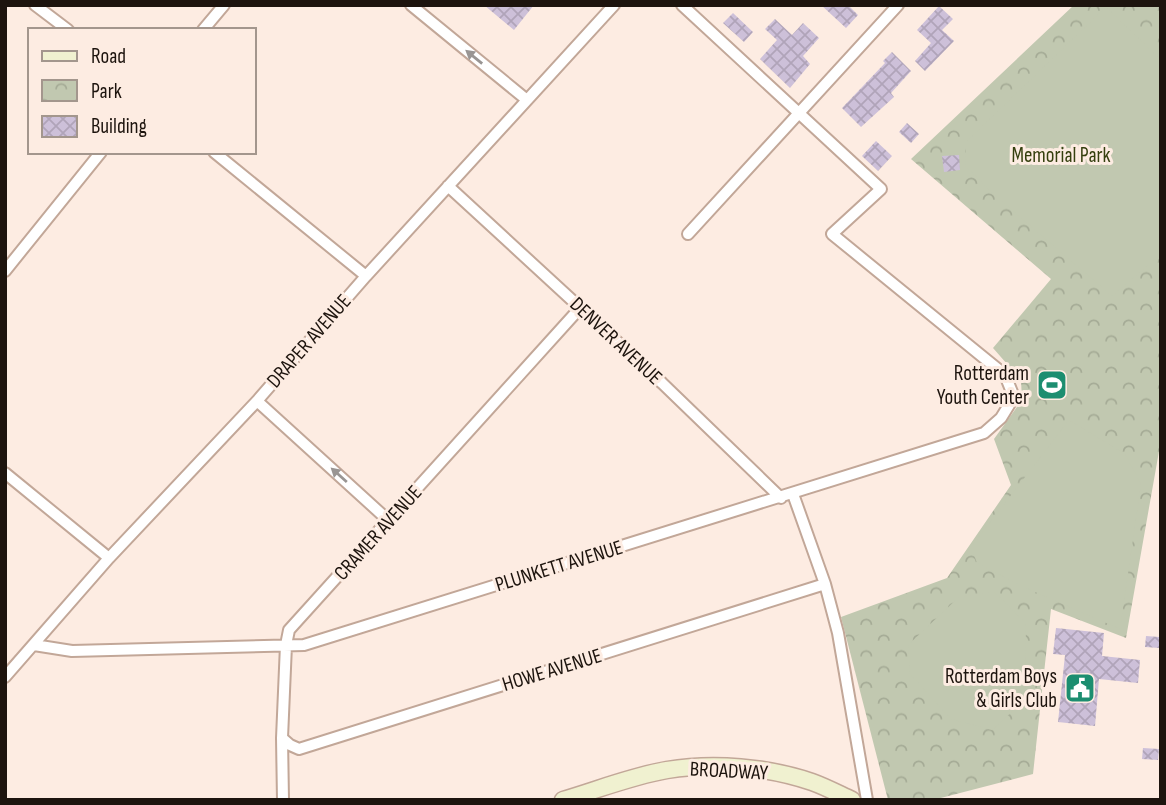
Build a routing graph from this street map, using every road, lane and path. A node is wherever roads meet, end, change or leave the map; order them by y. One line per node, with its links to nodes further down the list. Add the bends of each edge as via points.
1 (36, 5): 7 (street)
2 (224, 5): 8 (street)
3 (411, 5): 9 (street, one-way to 3)
4 (614, 5): 9 (street, DRAPER AVENUE)
5 (682, 5): 10 (street)
6 (898, 5): 10 (street)
7 (65, 28)
8 (205, 28)
9 (527, 100): 13 (street, DRAPER AVENUE)
10 (797, 113): 14 (street); 20 (street, PLUNKETT AVENUE, via 881,188 832,234 1005,376 1014,397 984,433)
11 (99, 154): 15 (street)
12 (216, 154): 16 (street)
13 (448, 186): 16 (street, DRAPER AVENUE); 17 (street, DENVER AVENUE)
14 (688, 234)
15 (5, 271)
16 (366, 275): 18 (street, DRAPER AVENUE)
17 (580, 308): 21 (street, DENVER AVENUE); 22 (street, CRAMER AVENUE)
18 (257, 401): 22 (street, one-way to 18); 23 (street, DRAPER AVENUE)
19 (5, 473): 23 (street)
20 (793, 494): 21 (street, PLUNKETT AVENUE); 24 (street)
21 (781, 498): 26 (street, PLUNKETT AVENUE, via 304,645)
22 (389, 521): 26 (street, CRAMER AVENUE, via 289,630)
23 (109, 558): 25 (street, DRAPER AVENUE)
24 (825, 584): 28 (street, HOWE AVENUE, via 299,749); 32 (street)
25 (34, 645): 26 (street, PLUNKETT AVENUE, via 72,651); 27 (street, DRAPER AVENUE)
26 (286, 645): 28 (street, CRAMER AVENUE)
27 (5, 677)
28 (282, 738): 29 (street, CRAMER AVENUE)
29 (283, 800)
30 (563, 800): 31 (main road, BROADWAY, via 665,770 694,767 769,772 811,782)
31 (852, 800)
32 (867, 800)

